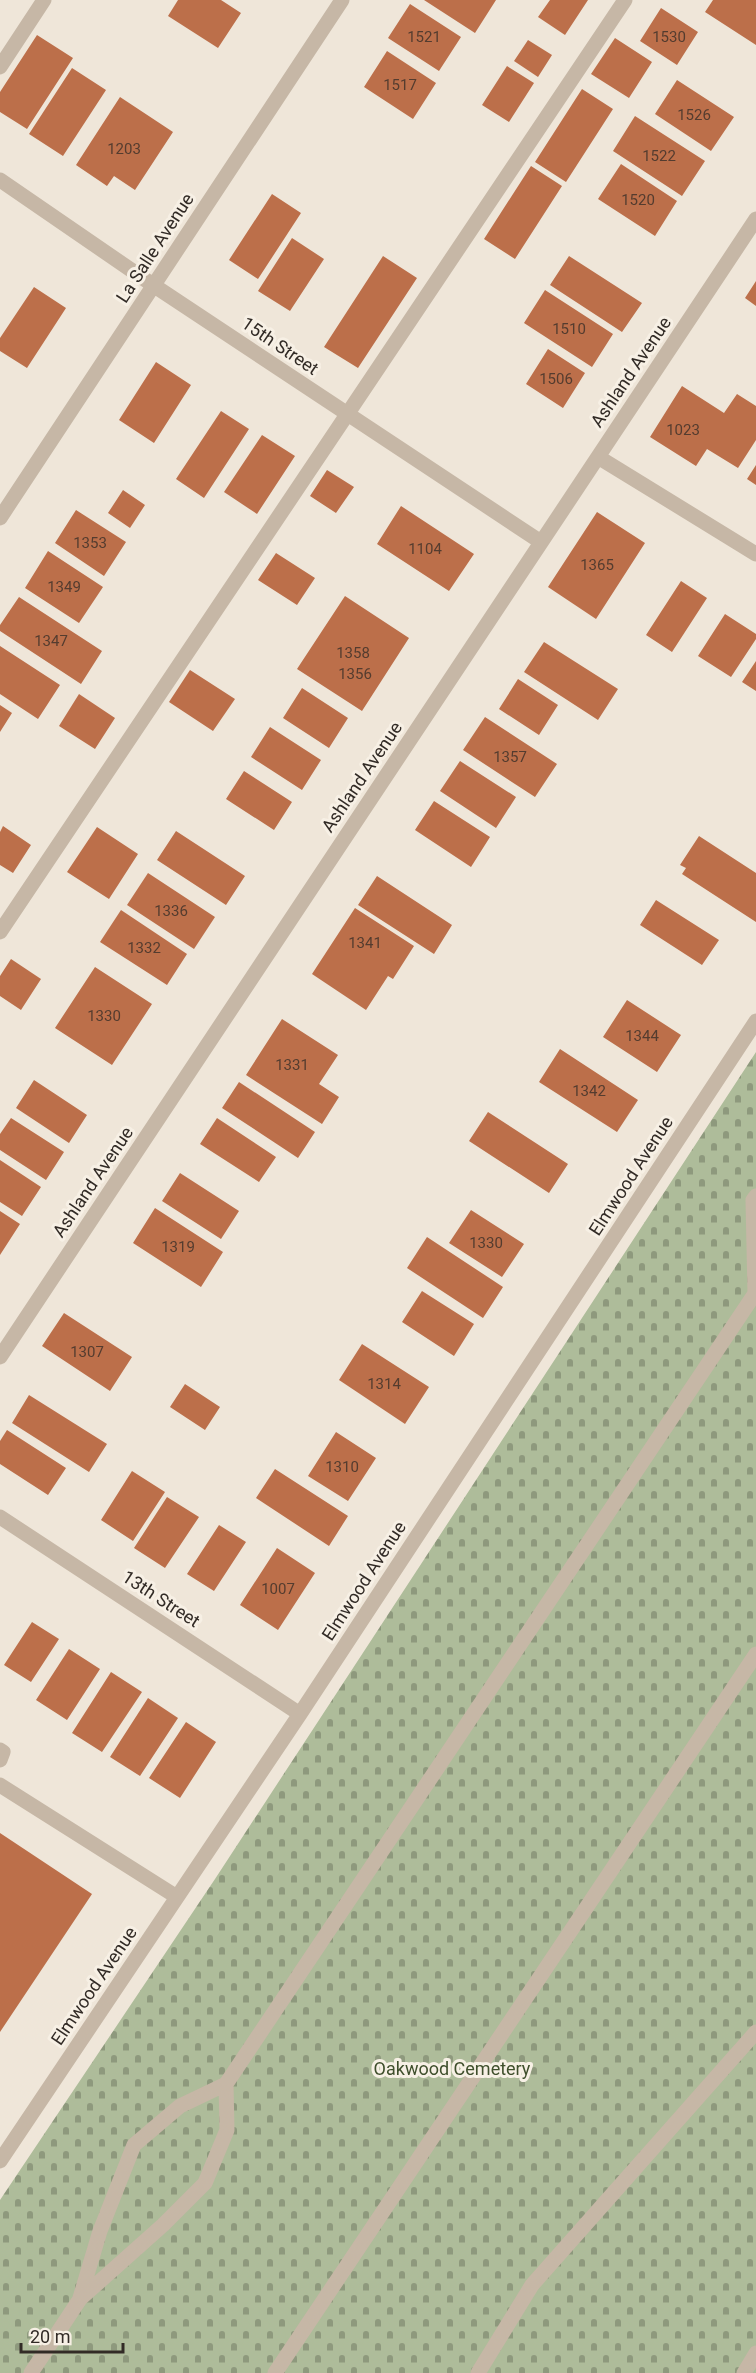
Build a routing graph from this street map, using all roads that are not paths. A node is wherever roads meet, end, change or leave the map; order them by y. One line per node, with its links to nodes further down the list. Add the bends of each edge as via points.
1 (44, 0): 4 (street)
2 (342, 0): 7 (street, La Salle Avenue)
3 (625, 0): 8 (street)
4 (0, 67)
5 (0, 180): 7 (street, 15th Street)
6 (756, 219): 9 (street, Ashland Avenue)
7 (153, 285): 8 (street, 15th Street); 10 (street, La Salle Avenue)
8 (348, 414): 11 (street, 15th Street); 13 (street)
9 (598, 457): 11 (street, Ashland Avenue); 12 (street)
10 (0, 518)
11 (541, 542): 17 (street, Ashland Avenue)
12 (756, 554)
13 (0, 932)
14 (756, 1021): 20 (street, Elmwood Avenue)
15 (756, 1196): 16 (street)
16 (755, 1293): 26 (street)
17 (0, 1357)
18 (0, 1517): 20 (street, 13th Street)
19 (756, 1654): 31 (street)
20 (300, 1714): 24 (street, Elmwood Avenue)
21 (0, 1750): 22 (street)
22 (0, 1760)
23 (0, 1785): 24 (street)
24 (177, 1897): 27 (street, Elmwood Avenue)
25 (756, 2032): 32 (street, via 532,2285)
26 (225, 2084): 28 (street, via 180,2106 134,2145 100,2231); 28 (street, via 227,2130 205,2183)
27 (0, 2161)
28 (80, 2299): 30 (street)
29 (756, 2353): 33 (street)
30 (31, 2373)
31 (275, 2373)
32 (478, 2373)
33 (744, 2373)

